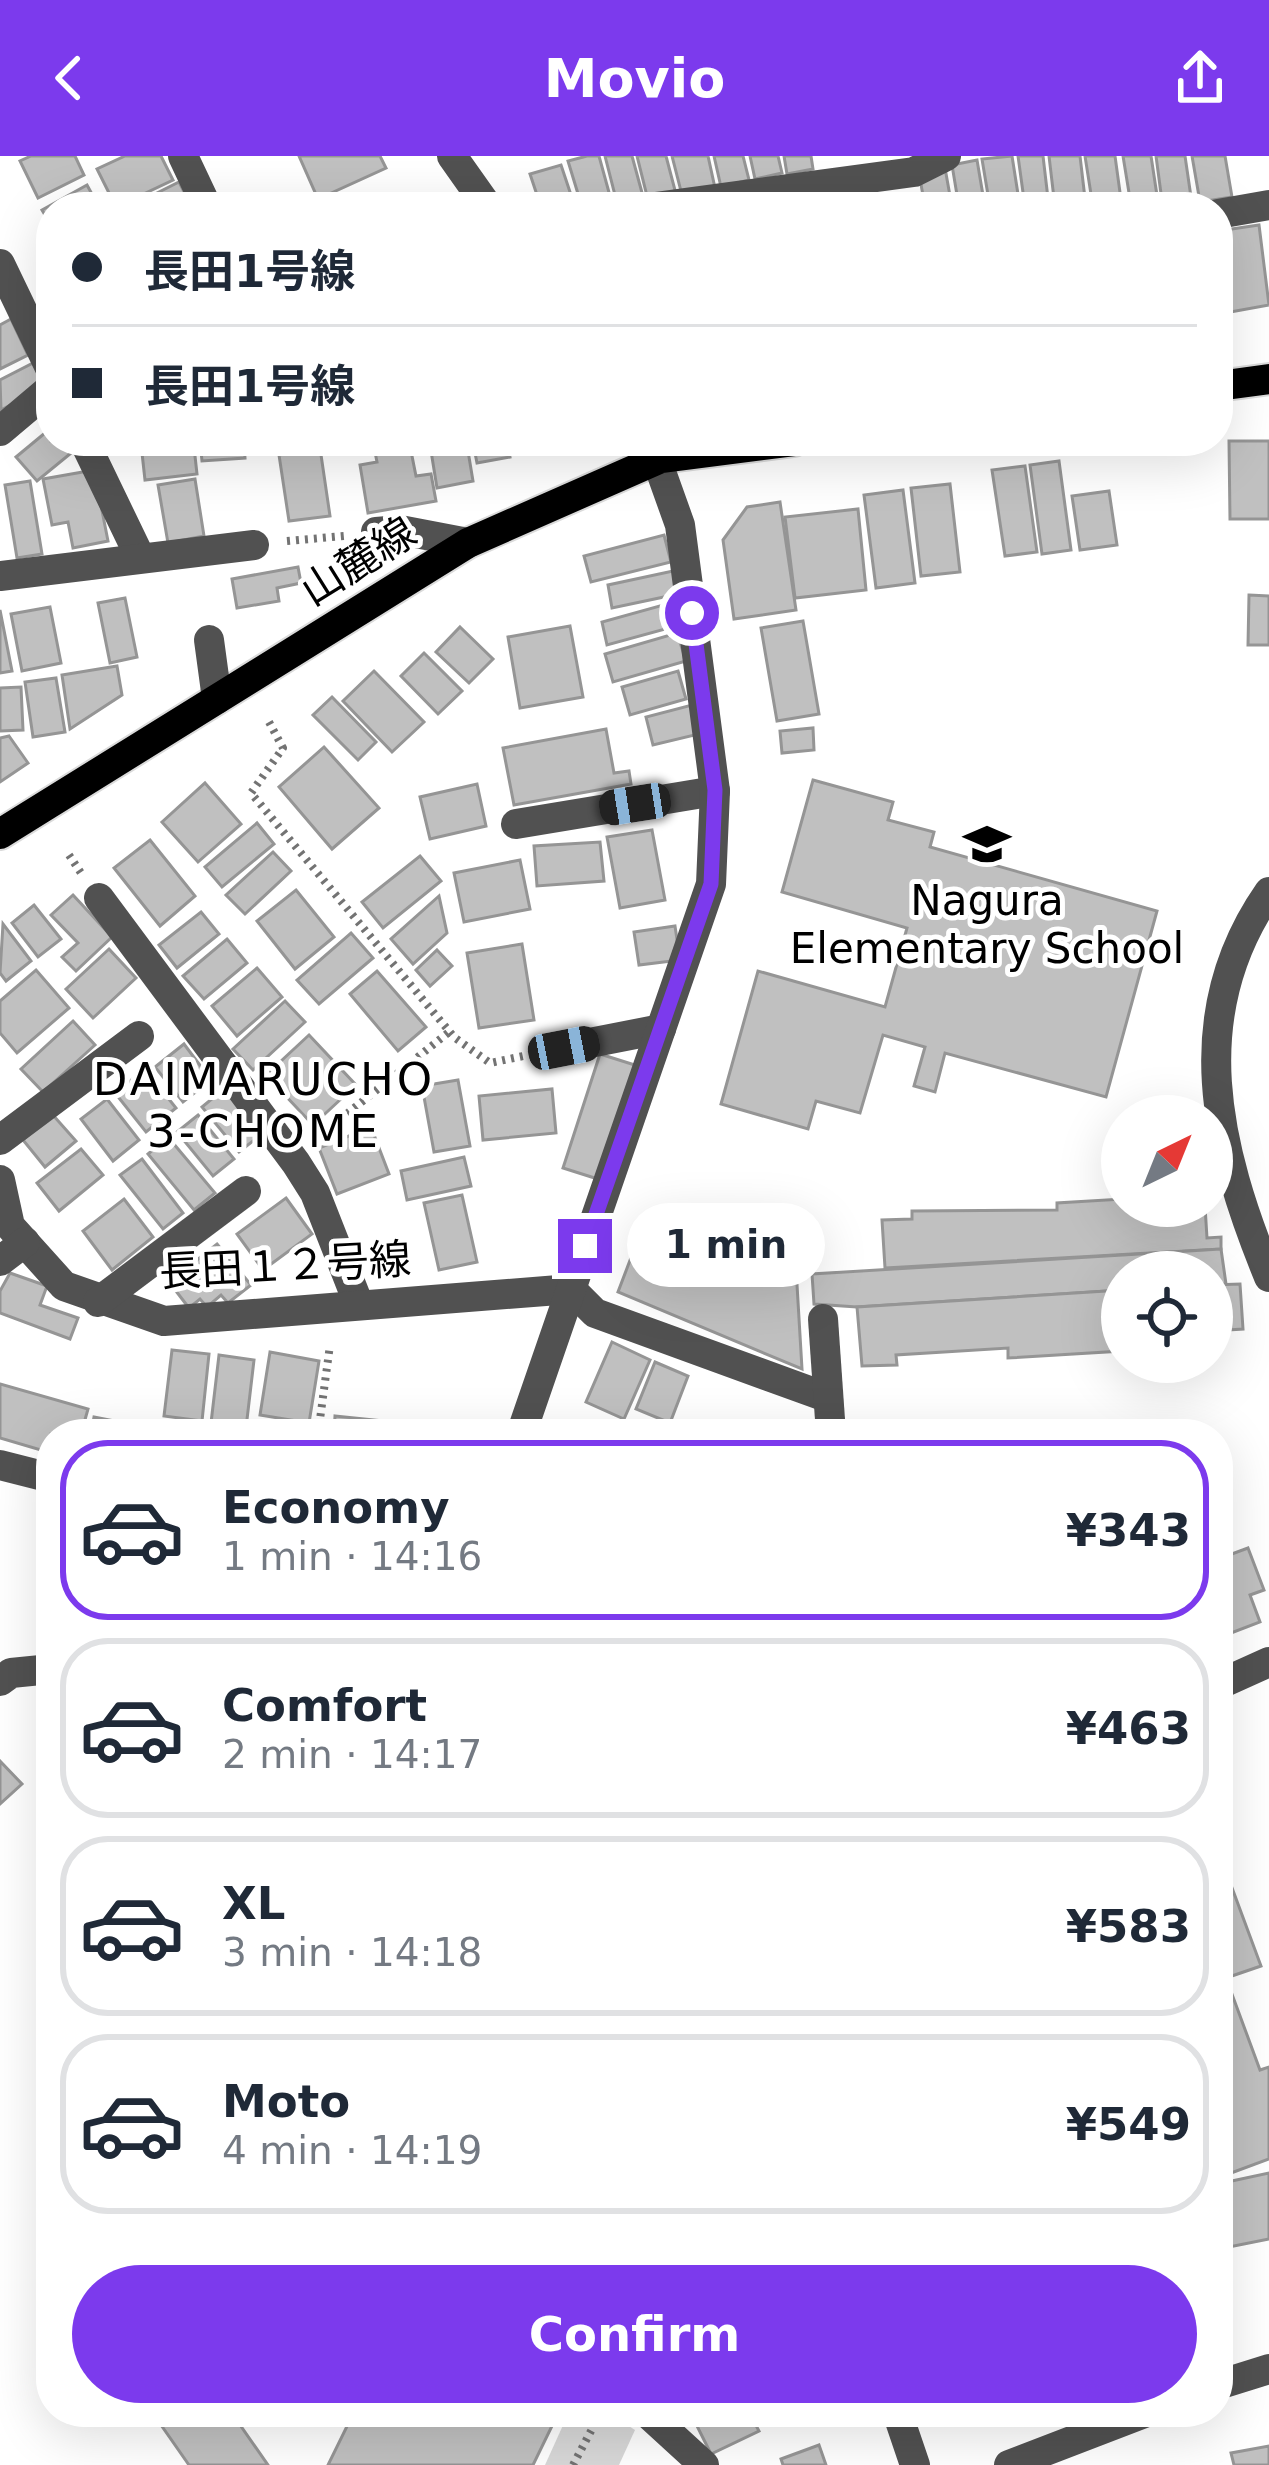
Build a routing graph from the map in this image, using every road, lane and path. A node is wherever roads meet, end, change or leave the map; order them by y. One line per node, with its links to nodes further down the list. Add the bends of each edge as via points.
1 (183, 156): 4 (street)
2 (452, 156): 5 (street)
3 (946, 156): 6 (street, via 914,172)
4 (200, 192)
5 (477, 192)
6 (766, 192)
7 (1269, 205): 8 (street)
8 (1233, 211)
9 (0, 264): 10 (street)
10 (36, 339)
11 (1269, 379): 12 (main road)
12 (1233, 384)
13 (36, 401): 14 (street)
14 (0, 431)
15 (91, 456): 21 (street)
16 (644, 456): 19 (main road, 山麓線)
17 (658, 456): 26 (street, via 680,524)
18 (376, 532): 19 (street); 20 (path)
19 (468, 543): 24 (main road, 山麓線)
20 (254, 544): 21 (street)
21 (139, 555): 22 (street)
22 (0, 576)
23 (209, 640): 24 (street)
24 (217, 699): 28 (main road, 山麓線)
25 (269, 722): 32 (path, via 284,748 250,794)
26 (715, 790): 27 (street); 31 (street, via 711,884)
27 (516, 824)
28 (0, 834)
29 (1269, 892): 40 (street, via 1242,931 1219,1002 1217,1110 1239,1203)
30 (99, 898): 43 (street, via 315,1193)
31 (661, 1029): 34 (street); 41 (street)
32 (449, 1032): 34 (path, via 490,1063); 35 (path)
33 (139, 1036): 36 (street)
34 (564, 1048)
35 (331, 1127)
36 (0, 1140)
37 (0, 1180): 39 (street, 長田１２号線)
38 (245, 1191): 42 (street)
39 (12, 1251): 42 (street, 長田１２号線)
40 (1269, 1277)
41 (571, 1288): 43 (street, 長田１２号線); 45 (street, via 595,1313); 47 (street)
42 (98, 1301): 43 (street, 長田１２号線, via 164,1321)
43 (347, 1306): 46 (path)
44 (823, 1319): 45 (street)
45 (826, 1397): 48 (street)
46 (321, 1419)
47 (526, 1419)
48 (828, 1419)
49 (0, 1465): 50 (street)
50 (36, 1474)
51 (1268, 1666): 53 (street)
52 (36, 1670): 54 (street)
53 (1233, 1679)
54 (0, 1681)
55 (1269, 2369): 56 (street)
56 (1233, 2380)
57 (593, 2427): 61 (path)
58 (662, 2427): 62 (street)
59 (902, 2427): 63 (street)
60 (1108, 2427): 64 (street)
61 (573, 2465)
62 (704, 2465)
63 (915, 2465)
64 (1009, 2465)

